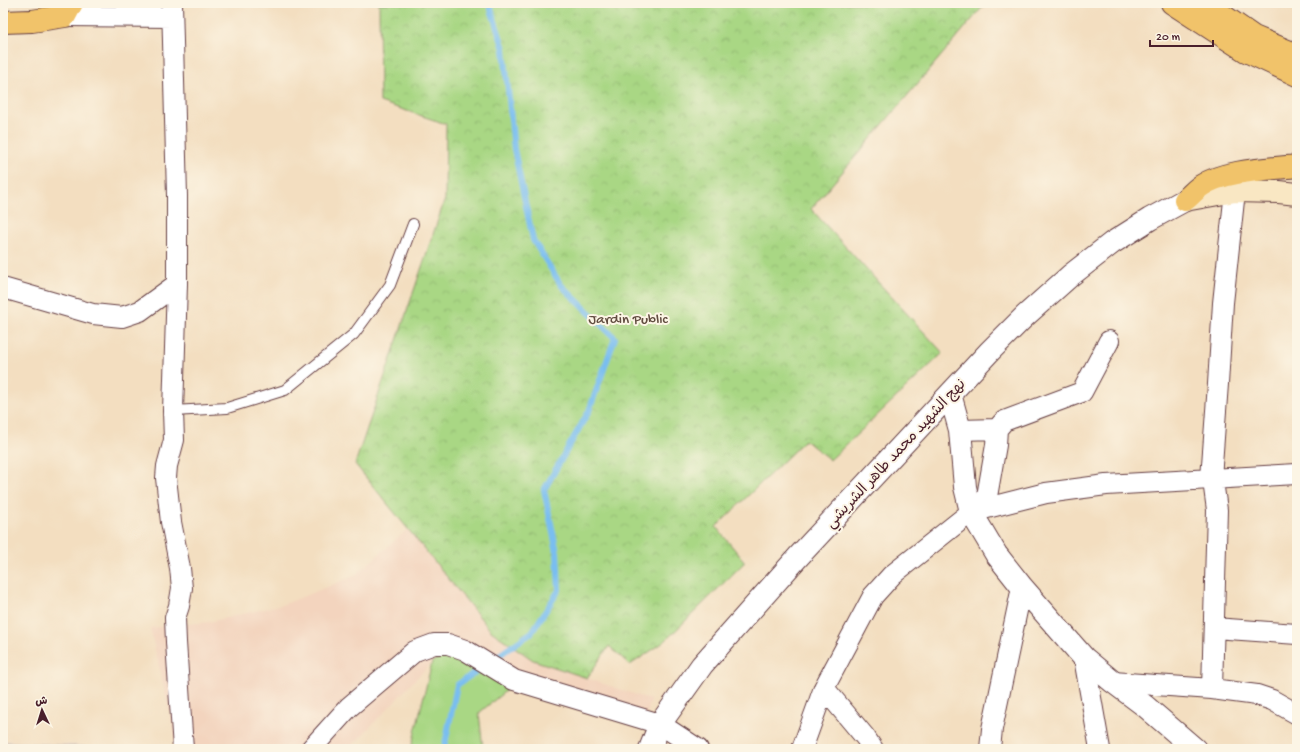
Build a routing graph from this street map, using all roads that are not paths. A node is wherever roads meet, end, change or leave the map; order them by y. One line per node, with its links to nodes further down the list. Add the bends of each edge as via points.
1 (1172, 3): 7 (main road, via 1246,51)
2 (1205, 3): 6 (main road, via 1254,36)
3 (68, 10): 4 (street); 5 (main road, via 32,21)
4 (172, 10): 13 (street)
5 (3, 22)
6 (1297, 55)
7 (1297, 75)
8 (1297, 166): 11 (main road, via 1260,169 1219,177 1202,186)
9 (1235, 191): 10 (main road); 11 (main road); 21 (street, via 1223,303)
10 (1297, 194)
11 (1185, 200): 16 (street, نهج الشهيد محمد طاهر الشريشي, via 1112,243 1071,275 1025,316)
12 (413, 224): 17 (lane, via 390,284 354,334 285,390 227,408)
13 (177, 284): 14 (street, via 140,311 122,317 93,314); 17 (street)
14 (3, 288)
15 (1109, 341): 18 (street, via 1082,392 1004,421)
16 (950, 394): 19 (street); 31 (street, نهج الشهيد محمد طاهر الشريشي, via 741,620 702,665)
17 (173, 410): 32 (street, via 174,440 166,478 182,588 176,630)
18 (997, 428): 19 (street); 22 (street, via 996,445)
19 (960, 430): 22 (street, via 965,487)
20 (1297, 474): 21 (street)
21 (1210, 478): 22 (street, via 1106,485 1046,493); 24 (street, via 1217,510)
22 (978, 510): 23 (street, via 996,554); 28 (street, via 892,575 873,596)
23 (1022, 588): 26 (street); 38 (street)
24 (1214, 628): 25 (street); 29 (street)
25 (1297, 634)
26 (1084, 658): 27 (street); 39 (street)
27 (1113, 682): 29 (street); 40 (street)
28 (824, 688): 36 (street); 37 (street)
29 (1212, 689): 30 (street, via 1257,695)
30 (1297, 714)
31 (660, 724): 33 (street, via 514,680 465,650 448,644 434,644 415,651 349,707); 34 (street, نهج الشهيد محمد طاهر الشريشي); 35 (street)
32 (183, 749)
33 (311, 749)
34 (650, 749)
35 (698, 749)
36 (802, 749)
37 (873, 749)
38 (990, 749)
39 (1100, 749)
40 (1195, 749)

